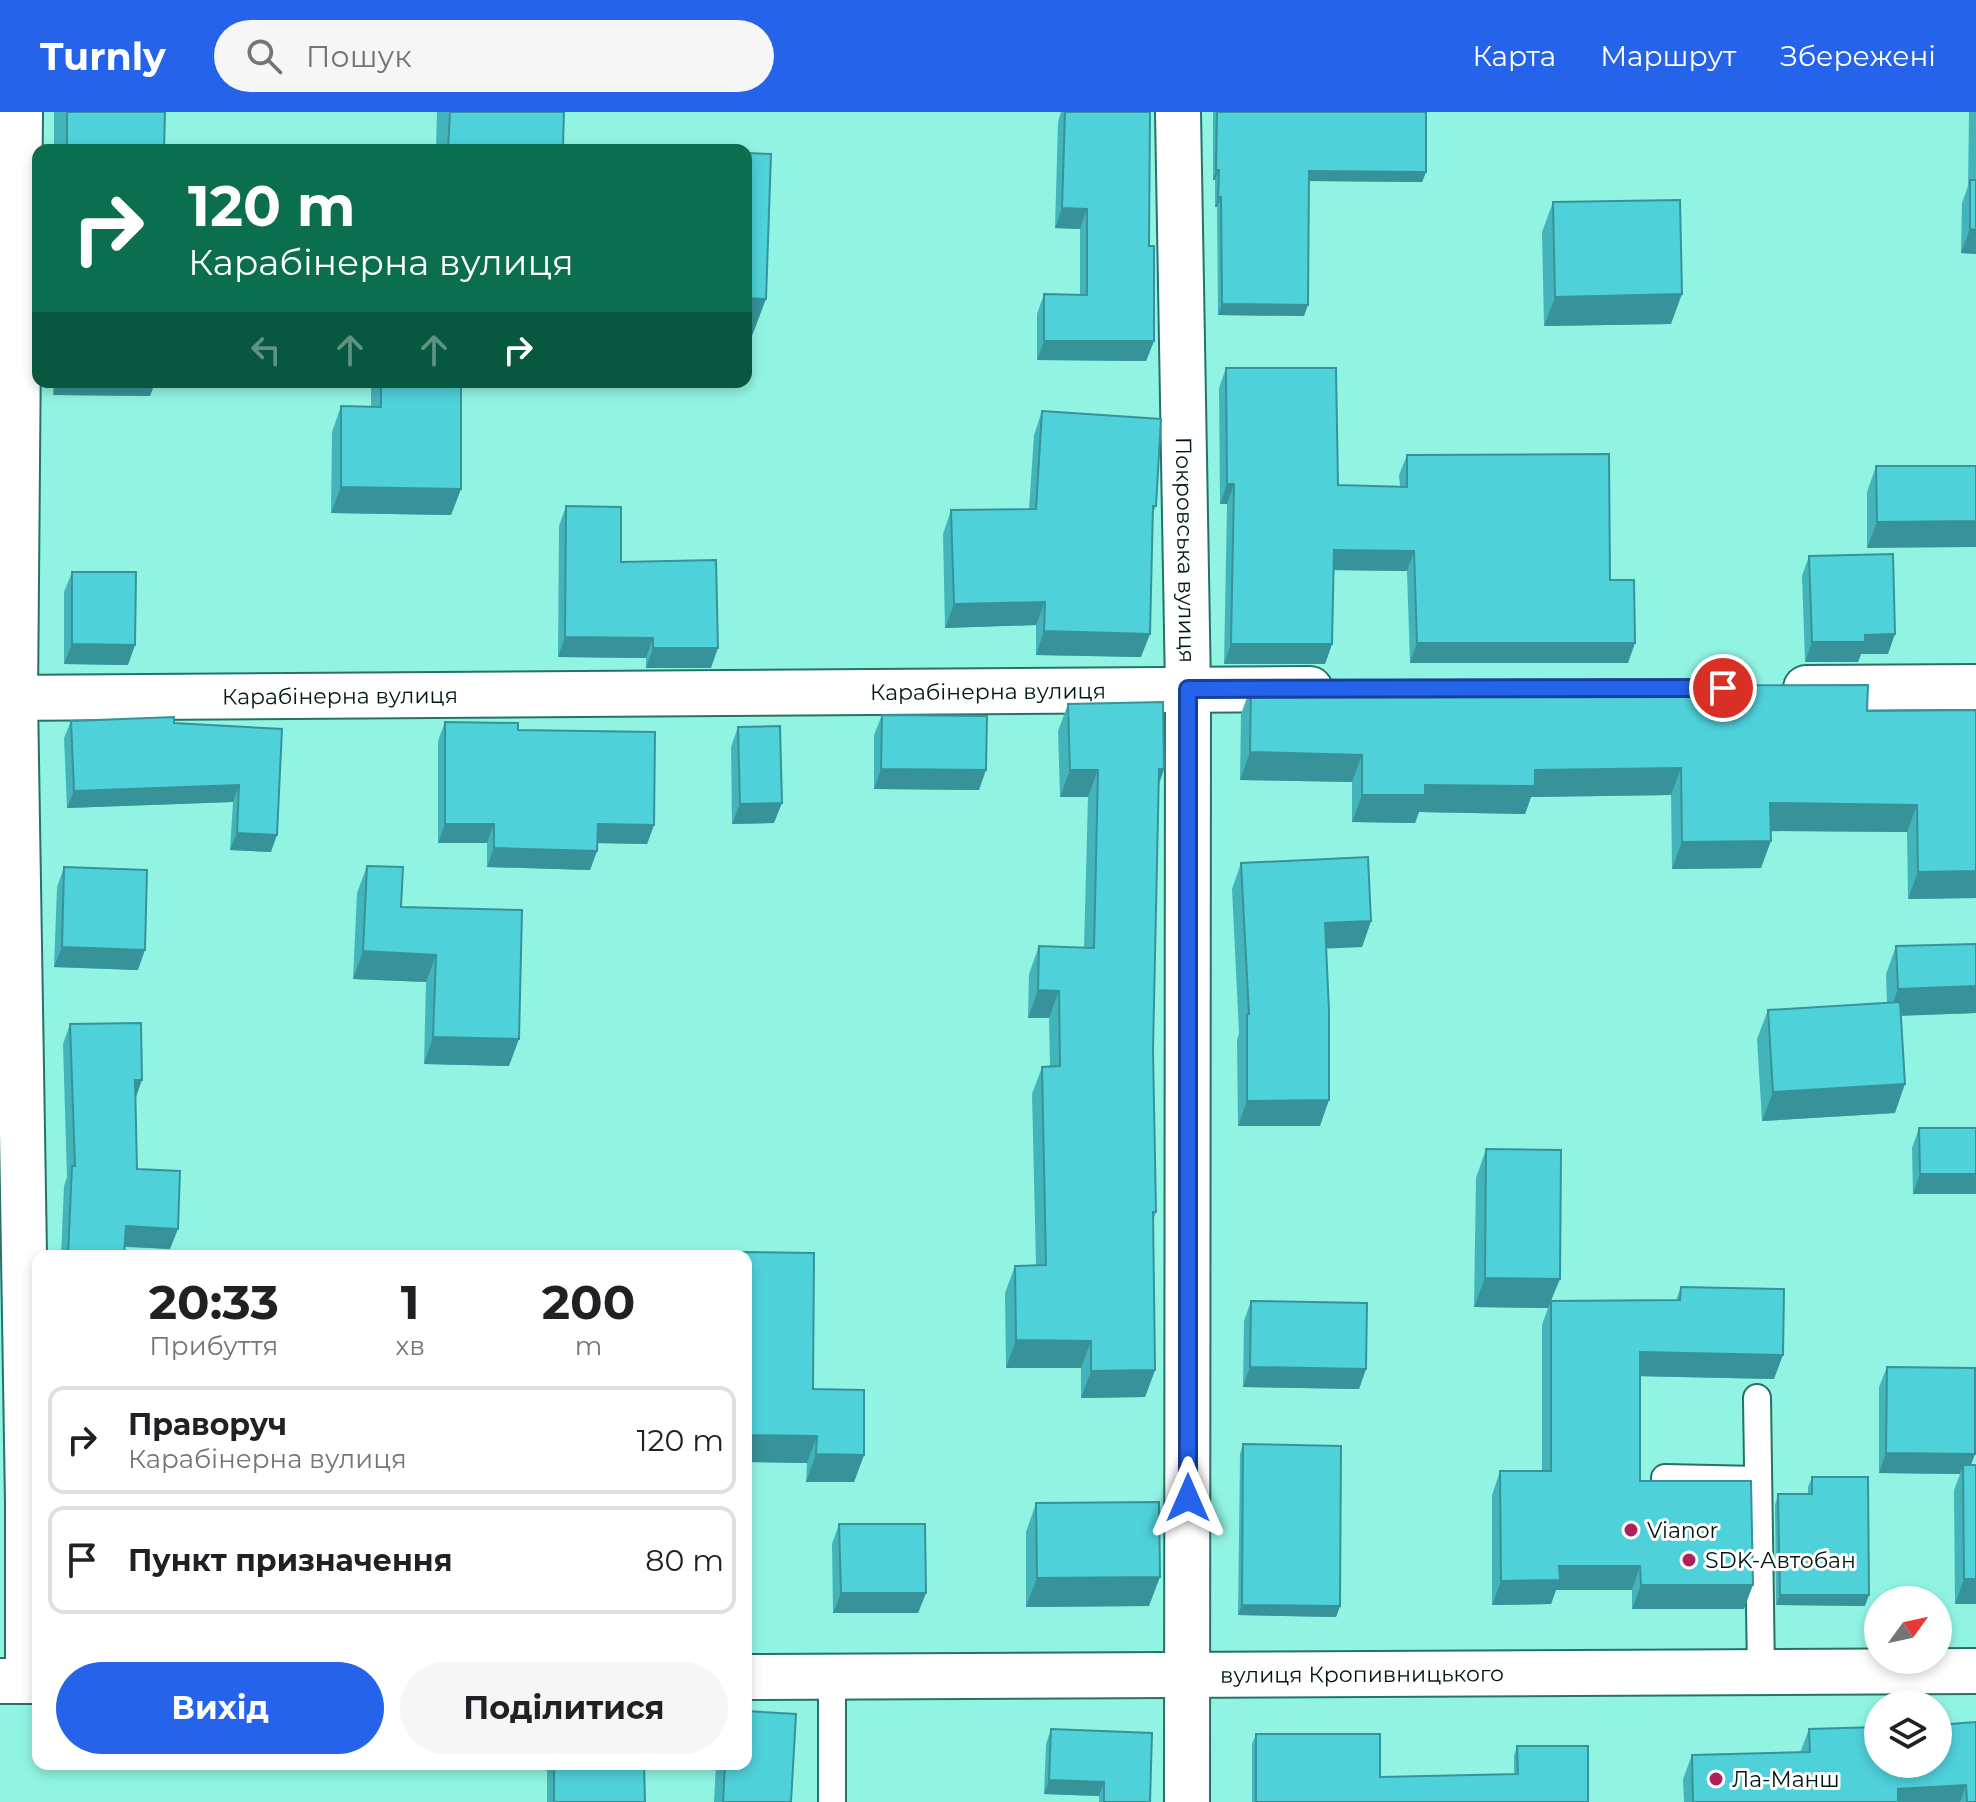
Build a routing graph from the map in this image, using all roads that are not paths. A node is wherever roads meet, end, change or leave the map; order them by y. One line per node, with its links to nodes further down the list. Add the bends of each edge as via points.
1 (20, 112): 7 (street)
2 (1178, 112): 5 (street, Покровська вулиця)
3 (1976, 687): 4 (street)
4 (1768, 688)
5 (1188, 689): 6 (street, Карабінерна вулиця); 7 (street, Карабінерна вулиця); 15 (street, Покровська вулиця)
6 (1348, 689)
7 (7, 698): 11 (street)
8 (1757, 1398): 10 (lane)
9 (1665, 1478): 10 (lane)
10 (1758, 1480): 13 (lane)
11 (14, 1501): 17 (street)
12 (1976, 1671): 13 (street, вулиця Кропивницького)
13 (1761, 1673): 15 (street, вулиця Кропивницького)
14 (832, 1676): 15 (street, вулиця Кропивницького); 16 (street, вулиця Кропивницького); 18 (lane)
15 (1188, 1676): 19 (street, Покровська вулиця)
16 (752, 1677)
17 (22, 1681)
18 (832, 1802)
19 (1187, 1802)

